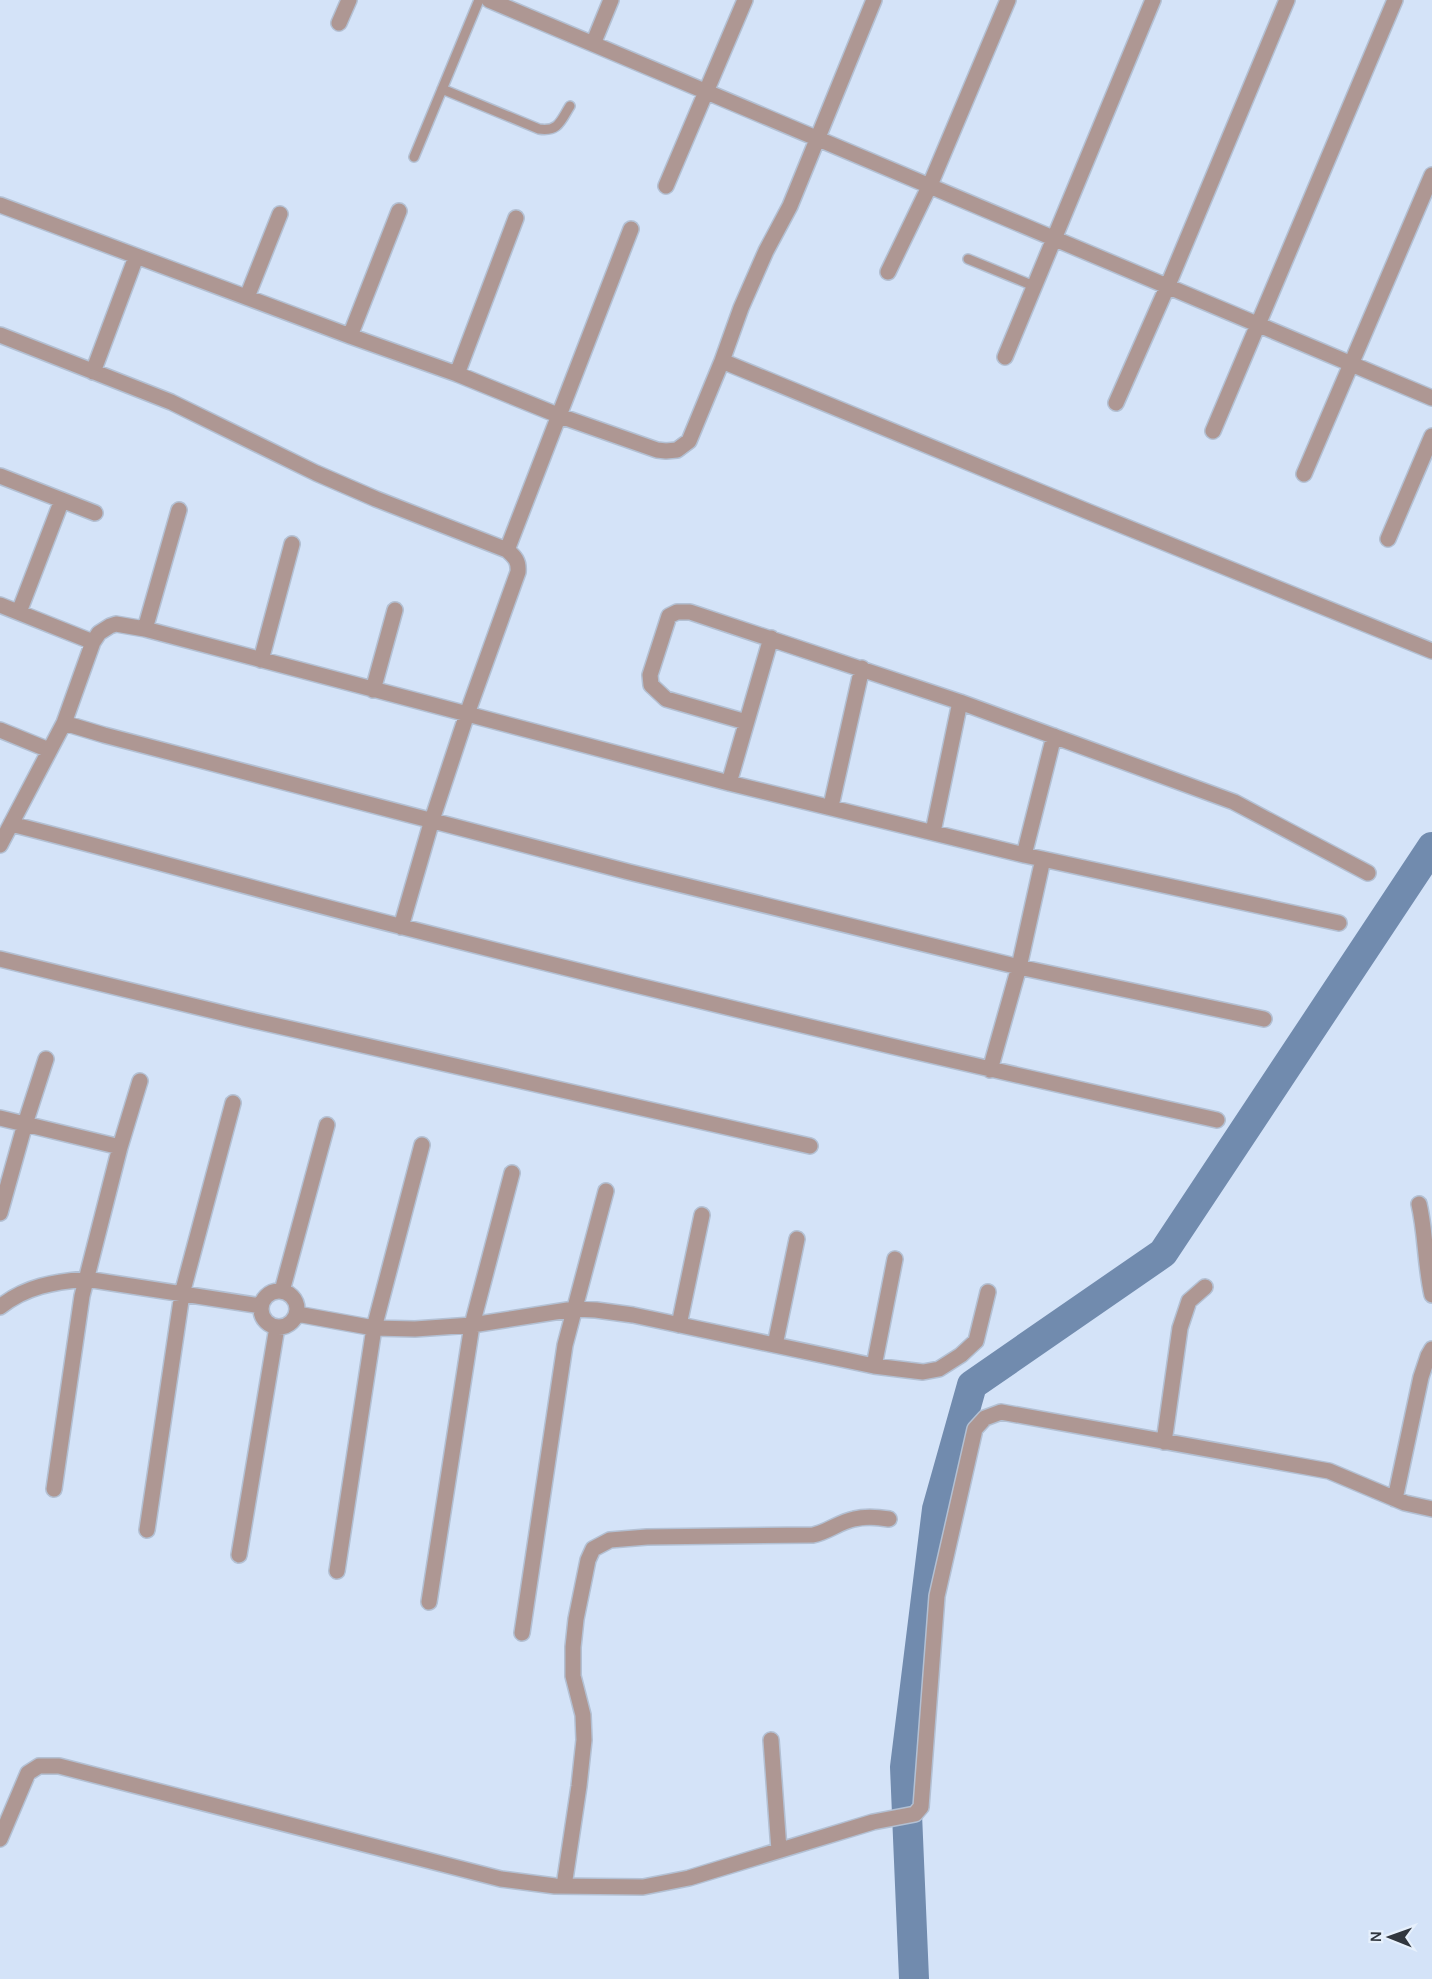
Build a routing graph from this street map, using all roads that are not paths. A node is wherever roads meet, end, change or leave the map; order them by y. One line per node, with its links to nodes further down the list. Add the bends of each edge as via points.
1 (349, 0): 11 (street)
2 (479, 0): 13 (lane)
3 (489, 0): 12 (street)
4 (611, 0): 12 (street)
5 (745, 0): 14 (street)
6 (874, 0): 16 (street)
7 (1008, 0): 19 (street)
8 (1153, 0): 26 (street)
9 (1287, 0): 30 (street)
10 (1395, 0): 33 (street)
11 (339, 23)
12 (593, 44): 14 (street)
13 (442, 89): 15 (lane, via 546,130 558,126); 17 (lane)
14 (706, 92): 16 (street); 20 (street)
15 (570, 106)
16 (818, 138): 19 (street); 37 (street, via 741,308)
17 (414, 157)
18 (1432, 175): 38 (street)
19 (930, 185): 26 (street); 29 (street)
20 (666, 186)
21 (0, 205): 27 (street)
22 (399, 211): 35 (street)
23 (280, 214): 32 (street)
24 (516, 218): 40 (street)
25 (631, 230): 43 (street)
26 (1054, 238): 30 (street); 31 (street)
27 (136, 257): 32 (street); 39 (street)
28 (968, 259): 31 (lane)
29 (888, 272)
30 (1168, 285): 33 (street); 42 (street)
31 (1034, 286): 36 (street)
32 (247, 297): 35 (street)
33 (1258, 324): 38 (street); 44 (street)
34 (0, 335): 39 (street)
35 (350, 336): 40 (street)
36 (1005, 357)
37 (722, 361): 43 (street, via 689,441 677,450 657,450); 60 (street)
38 (1352, 364): 41 (street); 46 (street)
39 (93, 372): 53 (street, via 171,402 326,478)
40 (457, 374): 43 (street)
41 (1432, 398)
42 (1116, 403)
43 (560, 416): 53 (street)
44 (1213, 431)
45 (1432, 436): 51 (street)
46 (1304, 474)
47 (0, 476): 48 (street)
48 (62, 500): 50 (street); 56 (street)
49 (179, 510): 57 (street)
50 (95, 513)
51 (1388, 539)
52 (292, 544): 61 (street)
53 (507, 550): 65 (street, via 516,558 518,572)
54 (0, 605): 56 (street)
55 (395, 610): 63 (street)
56 (19, 612): 59 (street)
57 (146, 629): 59 (street, via 116,624 99,633); 61 (street)
58 (771, 638): 62 (street); 66 (street); 66 (street, via 682,611 669,616 659,643 650,675 657,692 666,699)
59 (93, 642): 67 (street)
60 (1432, 651)
61 (261, 660): 63 (street)
62 (862, 668): 64 (street); 72 (street)
63 (373, 690): 65 (street)
64 (960, 702): 69 (street); 75 (street)
65 (467, 714): 71 (street); 73 (street)
66 (746, 722): 71 (street)
67 (64, 723): 70 (street); 73 (street)
68 (0, 730): 70 (street)
69 (1054, 736): 77 (street); 79 (street, via 1234,802)
70 (49, 750): 74 (street)
71 (729, 783): 72 (street)
72 (831, 806): 75 (street)
73 (432, 820): 81 (street); 83 (street)
74 (11, 824): 76 (street); 81 (street)
75 (933, 832): 77 (street)
76 (0, 845)
77 (1024, 855): 78 (street)
78 (1043, 859): 80 (street); 83 (street)
79 (1368, 873)
80 (1339, 923)
81 (401, 927): 86 (street)
82 (0, 959): 94 (street)
83 (1019, 967): 84 (street); 86 (street)
84 (1264, 1019)
85 (46, 1059): 91 (street)
86 (990, 1070): 90 (street)
87 (140, 1081): 95 (street)
88 (233, 1102): 107 (street)
89 (0, 1118): 91 (street)
90 (1217, 1120)
91 (25, 1124): 95 (street); 99 (street)
92 (327, 1125): 105 (street)
93 (422, 1145): 116 (street)
94 (810, 1146)
95 (120, 1147): 103 (street)
96 (512, 1173): 113 (street)
97 (606, 1191): 111 (street)
98 (1419, 1204): 108 (street)
99 (0, 1213)
100 (702, 1215): 114 (street)
101 (797, 1239): 117 (street)
102 (895, 1259): 119 (street)
103 (86, 1279): 107 (street); 110 (street, via 31,1288); 121 (street)
104 (1205, 1287): 120 (street, via 1189,1301 1180,1329)
105 (282, 1291): 109 (street, via 268,1294); 112 (street, via 295,1299)
106 (988, 1292): 119 (street, via 976,1341 961,1355 939,1368 923,1371)
107 (182, 1294): 109 (street); 125 (street)
108 (1432, 1295)
109 (261, 1306): 115 (street, via 264,1320)
110 (0, 1307)
111 (574, 1310): 113 (street); 114 (street, via 615,1312); 129 (street, via 556,1394)
112 (297, 1314): 115 (street, via 289,1325); 116 (street)
113 (472, 1325): 116 (street); 128 (street)
114 (680, 1325): 117 (street)
115 (277, 1327): 126 (street)
116 (374, 1328): 127 (street)
117 (775, 1345): 119 (street)
118 (1432, 1349): 122 (street, via 1421,1377)
119 (874, 1366)
120 (1164, 1442): 122 (street, via 1329,1471); 132 (street, via 1001,1413 985,1418 975,1430 937,1596 921,1807 915,1814 873,1822)
121 (54, 1489)
122 (1395, 1498): 123 (street)
123 (1432, 1509)
124 (889, 1519): 133 (street, via 852,1519 813,1535 647,1537 610,1540 593,1549 573,1647 573,1676 583,1715 584,1740)
125 (147, 1530)
126 (239, 1555)
127 (337, 1571)
128 (429, 1602)
129 (522, 1634)
130 (771, 1740): 132 (street)
131 (0, 1839): 133 (street, via 28,1773 39,1766 58,1766 501,1879)
132 (779, 1850): 133 (street, via 689,1878 643,1887)
133 (564, 1886)

